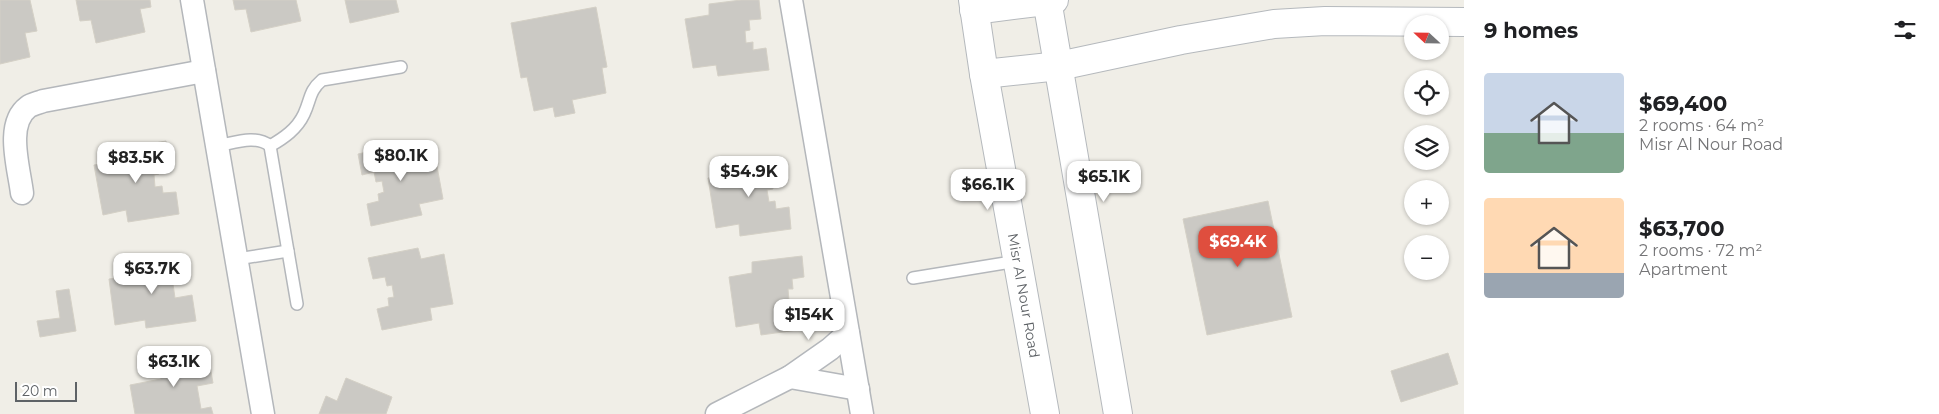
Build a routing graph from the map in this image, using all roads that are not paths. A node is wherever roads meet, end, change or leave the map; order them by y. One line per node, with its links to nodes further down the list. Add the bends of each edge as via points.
1 (192, 0): 8 (street)
2 (791, 0): 18 (street)
3 (1049, 0): 4 (street); 6 (street)
4 (974, 5): 9 (street, Misr Al Nour Road)
5 (1464, 22): 6 (street, via 1274,24)
6 (1059, 66): 9 (street); 25 (street)
7 (402, 67): 11 (lane, via 322,80 313,88 304,116 289,134)
8 (204, 71): 10 (street); 12 (street, via 29,106 18,117 14,132)
9 (984, 74): 15 (street, Misr Al Nour Road)
10 (217, 146): 11 (lane, via 256,139); 14 (street)
11 (270, 146): 13 (lane)
12 (22, 193)
13 (288, 251): 14 (lane); 17 (lane)
14 (237, 259): 21 (street)
15 (1018, 261): 16 (lane); 24 (street, Misr Al Nour Road)
16 (913, 278)
17 (297, 304)
18 (848, 333): 19 (street); 20 (street)
19 (790, 377): 20 (street); 22 (street)
20 (858, 389): 23 (street)
21 (263, 414)
22 (717, 414)
23 (862, 414)
24 (1044, 414)
25 (1118, 414)

